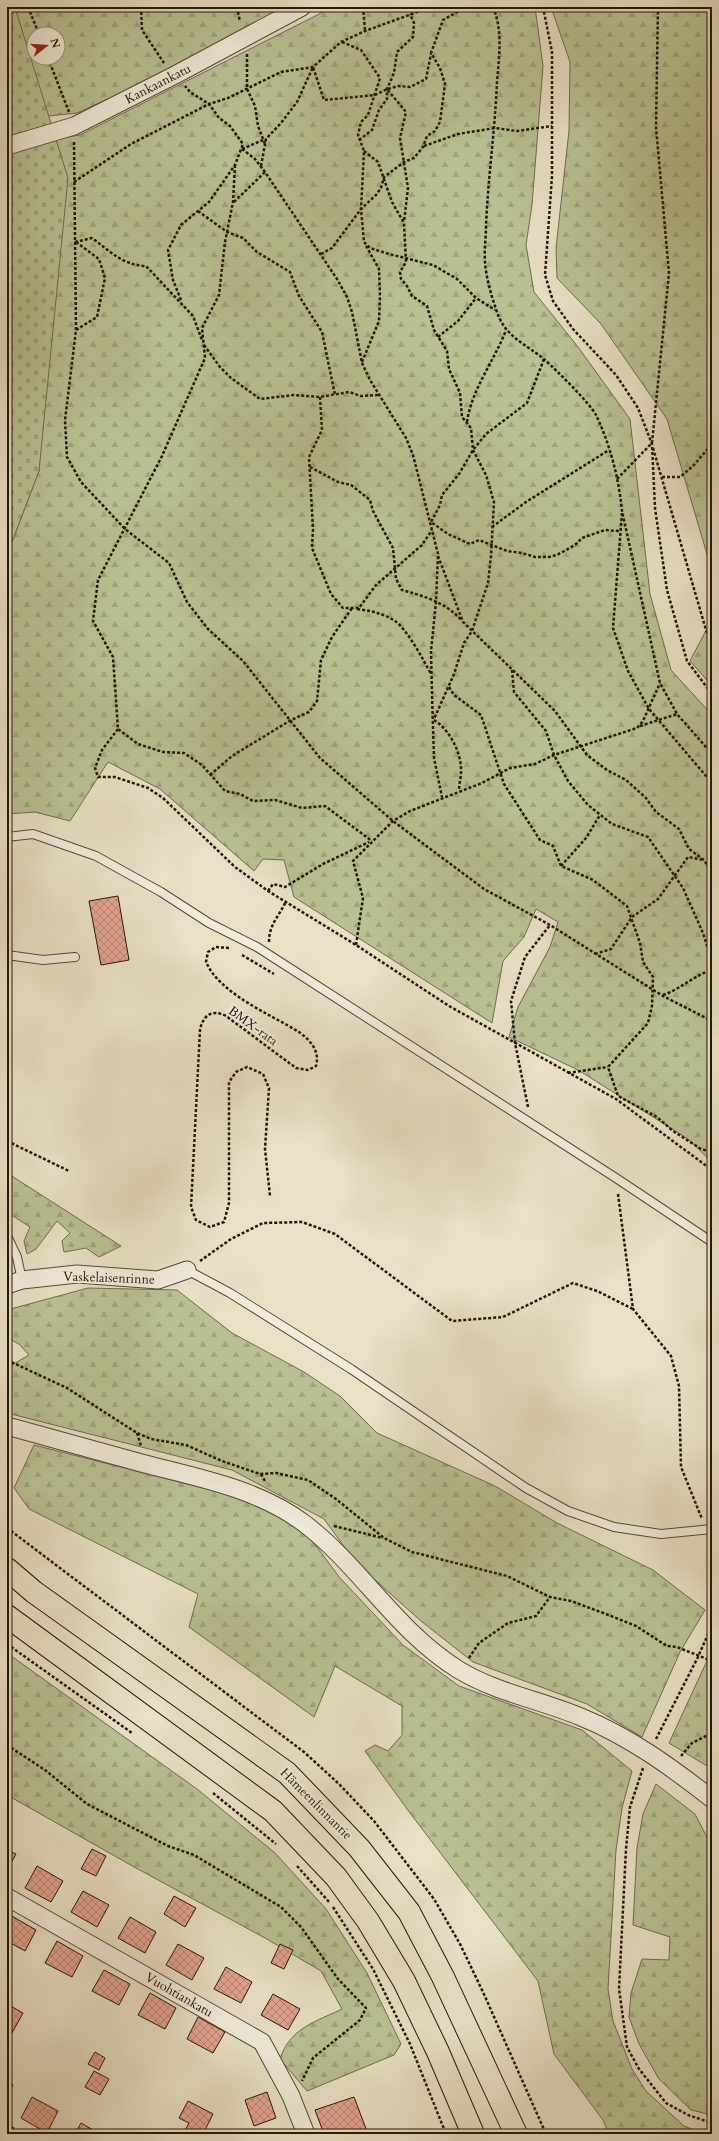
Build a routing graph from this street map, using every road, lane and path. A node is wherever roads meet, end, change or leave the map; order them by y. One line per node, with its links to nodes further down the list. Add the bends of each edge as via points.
1 (28, 7): 15 (path)
2 (141, 7): 22 (path, via 142,30 160,58)
3 (302, 7): 17 (street, Kankaankatu)
4 (363, 7): 16 (path)
5 (396, 7): 12 (path)
6 (431, 7): 12 (path)
7 (466, 7): 19 (path, via 444,20)
8 (493, 7): 29 (path, via 499,28)
9 (543, 7): 28 (path, via 552,52)
10 (658, 7): 65 (path, via 656,127 669,272)
11 (709, 7): 13 (path)
12 (421, 11): 14 (path)
13 (712, 11)
14 (410, 14): 16 (path); 24 (path, via 414,23 413,37 397,52 394,73)
15 (36, 26)
16 (365, 30): 18 (path)
17 (244, 39): 22 (street, Kankaankatu); 23 (path, via 247,51)
18 (341, 42): 21 (path); 25 (path, via 361,50 380,78)
19 (432, 53): 24 (path, via 426,79 410,87 398,86); 34 (path, via 445,84 440,122 435,131 427,136)
20 (51, 66): 27 (path)
21 (313, 67): 23 (path, via 281,72); 25 (path, via 324,100); 32 (path, via 297,102 266,139)
22 (175, 75): 26 (path, via 190,92); 27 (street, Kankaankatu)
23 (247, 89): 26 (path); 30 (path, via 255,106)
24 (387, 89): 25 (path); 31 (path, via 387,99 379,110 372,130); 37 (path, via 406,112 400,138)
25 (375, 95): 31 (path, via 368,115 361,122)
26 (208, 104): 35 (path, via 219,118 230,126 243,144); 42 (path, via 131,144)
27 (74, 126): 33 (street, Kankaankatu); 42 (path)
28 (552, 126): 29 (path, via 517,131); 65 (path, via 552,176 545,276 553,301 573,329 616,375 638,408)
29 (495, 128): 34 (path, via 458,134); 54 (path, via 487,194 485,262)
30 (263, 140): 32 (path); 35 (path)
31 (359, 140): 36 (path)
32 (265, 144): 39 (path)
33 (7, 146)
34 (423, 146): 37 (path, via 414,158)
35 (242, 149): 38 (path); 39 (path)
36 (364, 151): 41 (path, via 378,162); 44 (path)
37 (404, 162): 41 (path); 46 (path, via 408,188)
38 (235, 165): 43 (path); 45 (path, via 209,202)
39 (261, 166): 40 (path)
40 (265, 172): 43 (path); 50 (path)
41 (384, 177): 44 (path, via 379,192); 46 (path, via 392,202)
42 (74, 182): 48 (path)
43 (233, 202): 47 (path)
44 (362, 209): 49 (path); 50 (path, via 332,248)
45 (198, 211): 47 (path); 53 (path, via 181,225 168,250 173,280)
46 (404, 223): 51 (path)
47 (227, 232): 58 (path, via 220,295 202,328); 61 (path, via 243,238 257,252 290,272 299,296 322,332)
48 (75, 242): 53 (path, via 92,238 116,258 133,266 146,266); 55 (path); 55 (path, via 99,259 105,278 97,317)
49 (364, 242): 51 (path, via 370,248); 60 (path, via 379,269 380,296 379,321)
50 (321, 254): 60 (path, via 347,297)
51 (406, 258): 52 (path, via 439,268 457,280); 57 (path, via 400,272 401,279 412,296 427,306)
52 (476, 298): 54 (path); 57 (path, via 458,321)
53 (181, 301): 58 (path, via 193,316)
54 (496, 311): 56 (path)
55 (76, 330): 75 (path, via 65,420 67,457 81,482)
56 (506, 330): 59 (path, via 520,344); 64 (path, via 478,386)
57 (438, 337): 64 (path, via 447,351 450,369 460,393 462,417)
58 (204, 345): 63 (path, via 231,378 260,399 294,395); 75 (path, via 205,358 162,456)
59 (544, 359): 67 (path, via 528,403 486,434); 68 (path, via 596,414)
60 (362, 363): 62 (path)
61 (335, 394): 62 (path, via 349,392 361,396); 63 (path)
62 (379, 395): 73 (path, via 406,438 413,455)
63 (320, 397): 69 (path, via 322,430 310,457)
64 (466, 423): 67 (path, via 470,428)
65 (652, 444): 70 (path); 71 (path); 90 (path, via 655,508 668,590 688,661)
66 (712, 444): 70 (path, via 680,477)
67 (473, 450): 73 (path, via 442,495); 74 (path, via 486,475 494,502)
68 (609, 450): 71 (path); 74 (path, via 526,502)
69 (310, 467): 80 (path, via 338,482 351,485 370,500 373,511 393,548); 82 (path, via 312,548 331,594 343,608)
70 (662, 477): 85 (path, via 706,630)
71 (616, 479): 72 (path)
72 (622, 511): 77 (path); 88 (path)
73 (431, 522): 76 (path); 78 (path, via 448,534 470,544 479,540)
74 (492, 527): 78 (path)
75 (125, 529): 93 (path, via 169,563 187,602 208,629 243,661); 97 (path, via 98,580 93,621 113,657)
76 (432, 530): 79 (path); 80 (path, via 422,545)
77 (619, 531): 78 (path, via 605,530 582,538 576,545 549,557 535,557); 91 (path, via 614,628 628,671)
78 (492, 546): 84 (path, via 488,583)
79 (438, 554): 81 (path); 83 (path)
80 (396, 569): 81 (path, via 396,579 402,590); 82 (path, via 376,585 359,608)
81 (436, 602): 83 (path, via 454,612); 87 (path, via 431,651)
82 (352, 608): 87 (path, via 376,612 397,622 423,658); 93 (path, via 332,637 321,660 318,700 309,712)
83 (463, 622): 84 (path)
84 (472, 631): 86 (path); 89 (path, via 464,643)
85 (712, 642)
86 (512, 670): 98 (path, via 555,711); 100 (path, via 514,692 546,731)
87 (432, 676): 94 (path)
88 (660, 683): 91 (path); 92 (path)
89 (449, 687): 94 (path); 101 (path, via 454,695 481,715)
90 (712, 694)
91 (649, 709): 95 (path); 96 (path)
92 (677, 714): 95 (path); 99 (path)
93 (291, 720): 102 (path, via 232,756); 107 (path, via 320,758)
94 (434, 720): 104 (path, via 443,725 460,758); 105 (path, via 434,758)
95 (657, 720): 96 (path); 103 (path)
96 (639, 726): 98 (path, via 629,732)
97 (118, 729): 102 (path, via 138,744 163,752 184,753 202,765); 116 (path, via 102,750 95,768 98,777 115,777 148,788 163,798 235,867)
98 (580, 747): 100 (path); 110 (path, via 607,770 626,780 648,800 656,812 679,830 689,849)
99 (712, 754)
100 (554, 755): 101 (path, via 535,764 510,768); 106 (path, via 568,780 588,805)
101 (499, 774): 104 (path); 112 (path, via 540,840 553,846)
102 (210, 775): 109 (path, via 225,791 240,794 253,801 275,800 302,808 325,806)
103 (712, 783)
104 (459, 791): 105 (path)
105 (442, 797): 107 (path)
106 (600, 815): 112 (path, via 586,838); 115 (path, via 612,824 648,838)
107 (393, 821): 109 (path); 119 (path, via 484,889)
108 (7, 837): 126 (lane, via 33,834 96,856 161,892 209,923)
109 (372, 841): 116 (path, via 323,864 285,887 273,884); 120 (path, via 353,861 363,898)
110 (704, 860): 113 (path); 115 (path, via 688,857)
111 (712, 864): 113 (path)
112 (561, 866): 118 (path, via 593,880 628,906)
113 (707, 866): 114 (path)
114 (712, 873)
115 (674, 876): 118 (path, via 658,899); 127 (path, via 683,888)
116 (268, 891): 117 (path)
117 (286, 901): 120 (path); 126 (path, via 269,930)
118 (632, 917): 123 (path, via 611,949); 130 (path, via 643,962 653,977)
119 (550, 925): 123 (path); 133 (path, via 525,957 511,1001)
120 (356, 944): 133 (path, via 449,1006)
121 (231, 949): 142 (path, BMX-rata, via 216,947 208,952 206,962 217,980 235,994 308,1038 318,1058 316,1066 308,1070 296,1068 218,1012 207,1015 202,1021 191,1207 196,1220 210,1226 224,1222 229,1203 229,1082 236,1072 248,1067 263,1074 269,1088 265,1149)
122 (236, 951): 129 (path)
123 (594, 954): 130 (path)
124 (7, 955): 125 (lane, via 42,960)
125 (74, 957)
126 (273, 957): 136 (lane)
127 (712, 960)
128 (712, 970): 131 (path)
129 (280, 978)
130 (653, 989): 131 (path); 134 (path, via 648,1023)
131 (663, 996): 132 (path)
132 (712, 1021)
133 (515, 1043): 135 (path); 136 (path)
134 (608, 1067): 135 (path); 138 (path, via 618,1096 657,1117 701,1149)
135 (568, 1072): 139 (path, via 616,1099)
136 (531, 1123): 141 (lane)
137 (7, 1141): 140 (path)
138 (712, 1152)
139 (712, 1170)
140 (69, 1171)
141 (616, 1178): 144 (lane); 147 (path)
142 (270, 1196)
143 (7, 1236): 146 (lane, via 17,1257)
144 (712, 1242)
145 (186, 1270): 146 (street, Vaskelaisenrinne, via 158,1280 77,1274); 147 (path, via 231,1239 263,1223 302,1222 336,1234 452,1321 503,1317 573,1283 597,1291); 151 (lane, via 230,1293 351,1369 526,1488 568,1510 614,1527 661,1534)
146 (14, 1282)
147 (633, 1309): 151 (path, via 671,1356 679,1386 682,1467)
148 (7, 1360): 152 (path, via 67,1388 144,1436 186,1445 260,1474 276,1473 308,1480)
149 (7, 1426): 160 (street, via 228,1485 280,1509 303,1522 327,1542 412,1634)
150 (332, 1525): 152 (path)
151 (709, 1530)
152 (384, 1538): 154 (path, via 412,1552 507,1576)
153 (7, 1569): 178 (main road, Hämeenlinnantie, via 34,1592 287,1773 359,1848 409,1912 443,1977)
154 (550, 1597): 158 (path, via 571,1601 630,1624 659,1643 677,1647); 160 (path, via 536,1616 508,1624 479,1643)
155 (7, 1616): 177 (main road, via 273,1811 336,1877 368,1921 404,1981)
156 (712, 1625): 158 (path)
157 (7, 1644): 162 (path)
158 (698, 1657): 159 (path); 164 (path)
159 (712, 1662)
160 (459, 1670): 164 (street, via 494,1688 582,1717)
161 (712, 1733): 165 (path, via 692,1743)
162 (135, 1736)
163 (7, 1745): 171 (path, via 45,1770 87,1804 168,1846 194,1855 282,1907 301,1927 338,1979 366,2008 360,2020 313,2058)
164 (649, 1752): 165 (street); 172 (path, via 630,1807 626,1849 619,1989 625,2040 639,2069 666,2103 688,2115)
165 (672, 1768): 167 (street)
166 (211, 1791): 168 (path)
167 (712, 1800)
168 (280, 1847)
169 (296, 1864): 176 (path, via 331,1905 372,1969 410,2044)
170 (7, 1896): 171 (street, Vuohtiankatu, via 262,2042)
171 (293, 2101): 175 (street, Vuohtiankatu)
172 (712, 2123)
173 (7, 2125): 174 (path)
174 (23, 2134)
175 (306, 2134)
176 (446, 2134)
177 (473, 2134)
178 (516, 2134)

